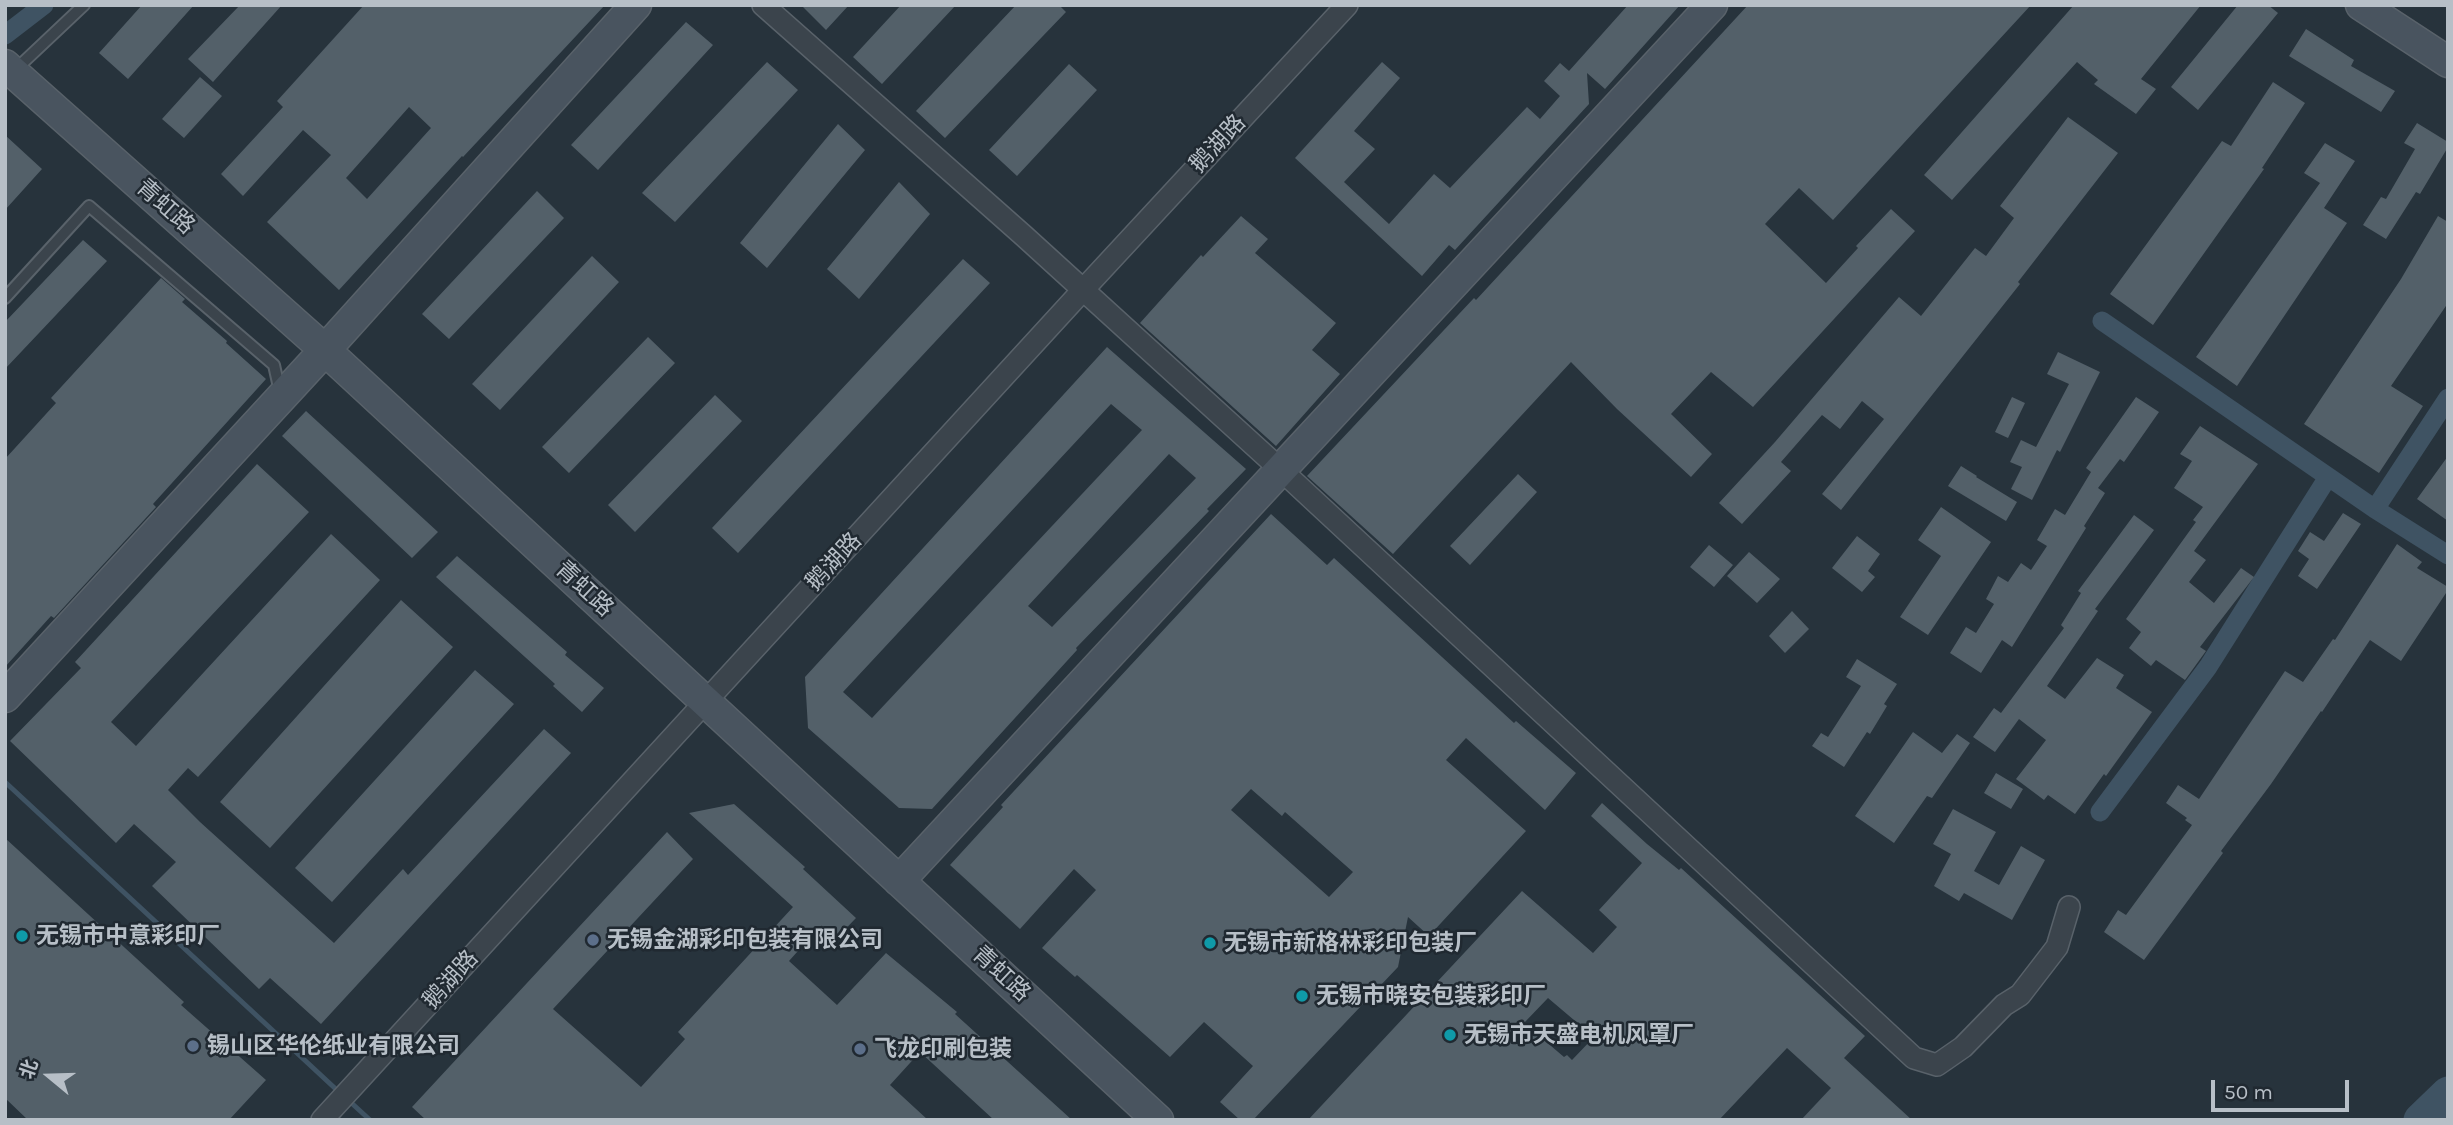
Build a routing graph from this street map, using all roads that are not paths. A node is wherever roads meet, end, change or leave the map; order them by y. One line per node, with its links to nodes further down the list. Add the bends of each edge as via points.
1 (84, 5): 8 (lane)
2 (636, 5): 11 (street)
3 (763, 5): 9 (street)
4 (1347, 5): 9 (street, 鹅湖路)
5 (1712, 5): 13 (street)
6 (2361, 5): 7 (street)
7 (2448, 62)
8 (7, 69): 11 (street, 青虹路)
9 (1082, 291): 13 (street); 15 (street, 鹅湖路)
10 (5, 298): 12 (lane, via 89,206 274,365)
11 (326, 350): 12 (street); 15 (street, 青虹路)
12 (281, 398): 14 (street)
13 (1280, 469): 16 (street); 17 (street, via 1914,1058 1937,1065 2020,995 2057,947)
14 (5, 697)
15 (705, 701): 16 (street, 青虹路); 18 (street, 鹅湖路)
16 (899, 881): 19 (street, 青虹路)
17 (2069, 907)
18 (323, 1120)
19 (1158, 1120)

